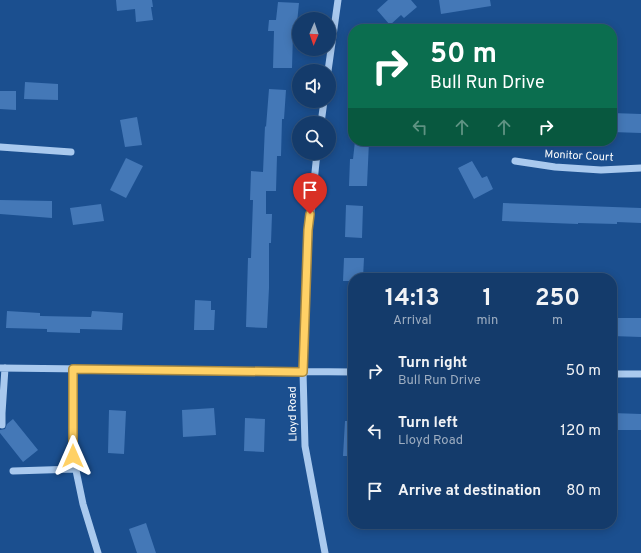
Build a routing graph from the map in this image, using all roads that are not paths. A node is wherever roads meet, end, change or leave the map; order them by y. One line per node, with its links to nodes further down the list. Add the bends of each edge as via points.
1 (338, 0): 2 (street)
2 (329, 64)
3 (0, 147): 4 (street)
4 (71, 152)
5 (316, 160): 10 (street, Lloyd Road, via 308,230)
6 (515, 162): 7 (street, Monitor Court, via 601,170)
7 (641, 168)
8 (3, 368): 9 (street); 14 (street)
9 (73, 369): 10 (street); 15 (street, via 73,456)
10 (303, 372): 11 (street); 18 (street, Lloyd Road, via 305,446)
11 (348, 372)
12 (617, 374): 13 (street)
13 (641, 374)
14 (2, 425)
15 (76, 469): 16 (street); 17 (street, via 83,504)
16 (13, 471)
17 (98, 553)
18 (325, 553)

